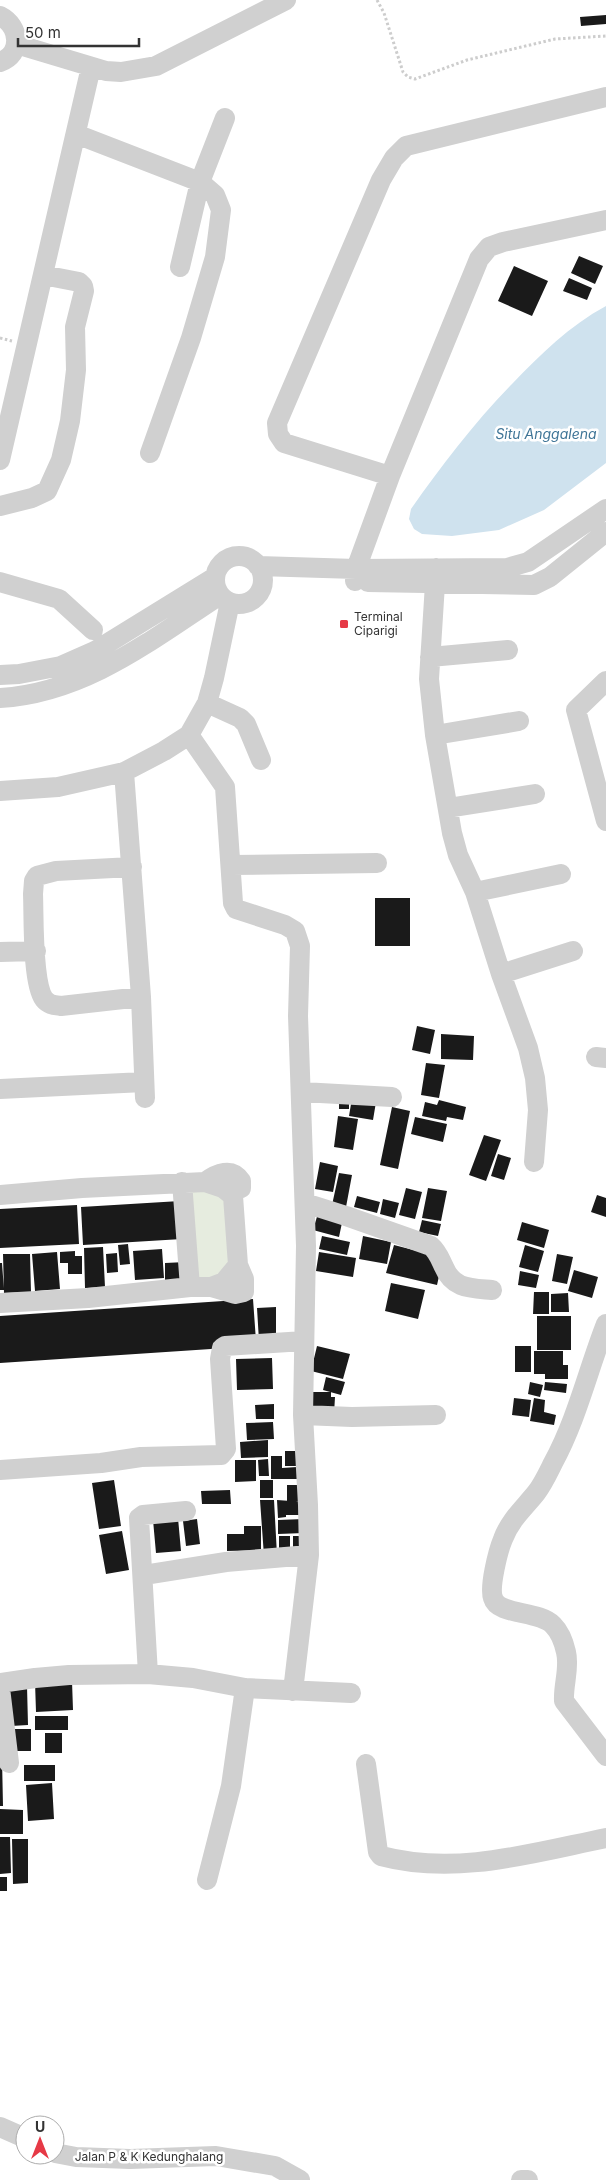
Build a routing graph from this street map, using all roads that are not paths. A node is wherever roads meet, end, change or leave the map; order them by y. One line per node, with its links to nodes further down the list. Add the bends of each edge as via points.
1 (6, 0): 3 (street)
2 (286, 0): 6 (street, via 156,66 121,72)
3 (0, 15): 4 (street, via 15,30)
4 (16, 44): 5 (street, via 10,56); 6 (street)
5 (0, 62)
6 (91, 67): 9 (street)
7 (606, 97): 16 (street, via 406,146 394,158 381,180 277,423 278,434 284,443)
8 (225, 118): 10 (street)
9 (76, 134): 10 (street); 13 (street)
10 (200, 182): 12 (street); 14 (street, via 215,195 221,210 216,251 191,338)
11 (606, 220): 16 (street, via 503,242 489,247 479,258)
12 (180, 267)
13 (43, 275): 15 (street); 17 (street, via 78,282 84,291 75,326 76,370 70,421 61,460 48,491)
14 (150, 453)
15 (0, 460)
16 (390, 476): 21 (street)
17 (0, 506)
18 (606, 509): 22 (street, via 528,562 507,568)
19 (606, 532): 22 (street, via 550,578 534,585)
20 (260, 572): 21 (street); 24 (street, via 261,588 252,600 239,604); 24 (street, via 248,558 232,557 220,565)
21 (355, 575): 22 (street)
22 (436, 576): 27 (street)
23 (0, 582): 25 (street, via 59,599)
24 (221, 591): 28 (street, via 61,666); 30 (street, via 132,652 76,682 21,697); 31 (street, via 220,655)
25 (93, 630)
26 (508, 650): 27 (street)
27 (430, 657): 34 (street)
28 (0, 675)
29 (606, 681): 40 (street, via 576,710)
30 (0, 698)
31 (207, 703): 33 (street); 35 (street, via 235,715 246,724)
32 (519, 721): 34 (street)
33 (189, 735): 36 (street); 42 (street, via 225,788)
34 (435, 735): 39 (street)
35 (261, 760)
36 (124, 772): 37 (street, via 58,787); 43 (street)
37 (0, 791)
38 (535, 794): 39 (street)
39 (448, 808): 45 (street, via 458,855)
40 (606, 821)
41 (377, 863): 42 (street)
42 (232, 865): 52 (street, via 236,909 276,920 295,931 298,938)
43 (132, 867): 46 (street, via 56,871 37,876 33,894); 50 (street)
44 (561, 874): 45 (street)
45 (475, 892): 49 (street)
46 (36, 951): 48 (street); 50 (street, via 41,993 52,1005)
47 (573, 951): 49 (street)
48 (0, 952)
49 (501, 974): 54 (street, via 528,1048 535,1078 538,1110)
50 (142, 997): 51 (street, via 144,1090)
51 (0, 1089)
52 (302, 1092): 53 (street); 57 (street)
53 (392, 1097)
54 (534, 1162)
55 (182, 1182): 56 (street); 58 (street); 58 (street, via 215,1184 233,1196 238,1265 224,1282 211,1287)
56 (0, 1195)
57 (305, 1203): 59 (street, via 431,1246 437,1251 452,1281); 62 (street)
58 (190, 1287): 60 (street)
59 (492, 1290)
60 (0, 1303)
61 (606, 1324): 75 (street, via 581,1400 554,1462 537,1492 502,1538 492,1597 501,1608 541,1616 553,1625 568,1659 564,1701)
62 (304, 1341): 63 (street); 65 (street, via 222,1348 226,1449 221,1455 141,1457)
63 (303, 1415): 64 (street); 67 (street)
64 (436, 1415)
65 (0, 1470)
66 (186, 1511): 68 (street, via 139,1518)
67 (309, 1555): 68 (street, via 226,1562); 73 (street)
68 (144, 1576): 69 (street)
69 (148, 1674): 70 (street, via 61,1676); 72 (street, via 194,1678)
70 (0, 1683)
71 (0, 1688): 76 (street)
72 (245, 1688): 73 (street); 79 (street, via 232,1786)
73 (293, 1691): 74 (street)
74 (352, 1693)
75 (606, 1756)
76 (9, 1764)
77 (366, 1764): 78 (street, via 381,1856 445,1865 500,1859)
78 (606, 1838)
79 (207, 1880)
80 (0, 2127): 81 (street)
81 (15, 2134)
82 (65, 2155): 83 (street, Jalan P & K Kedunghalang, via 130,2159 216,2156 275,2166)
83 (300, 2180)
84 (521, 2180): 85 (street)
85 (528, 2180)

